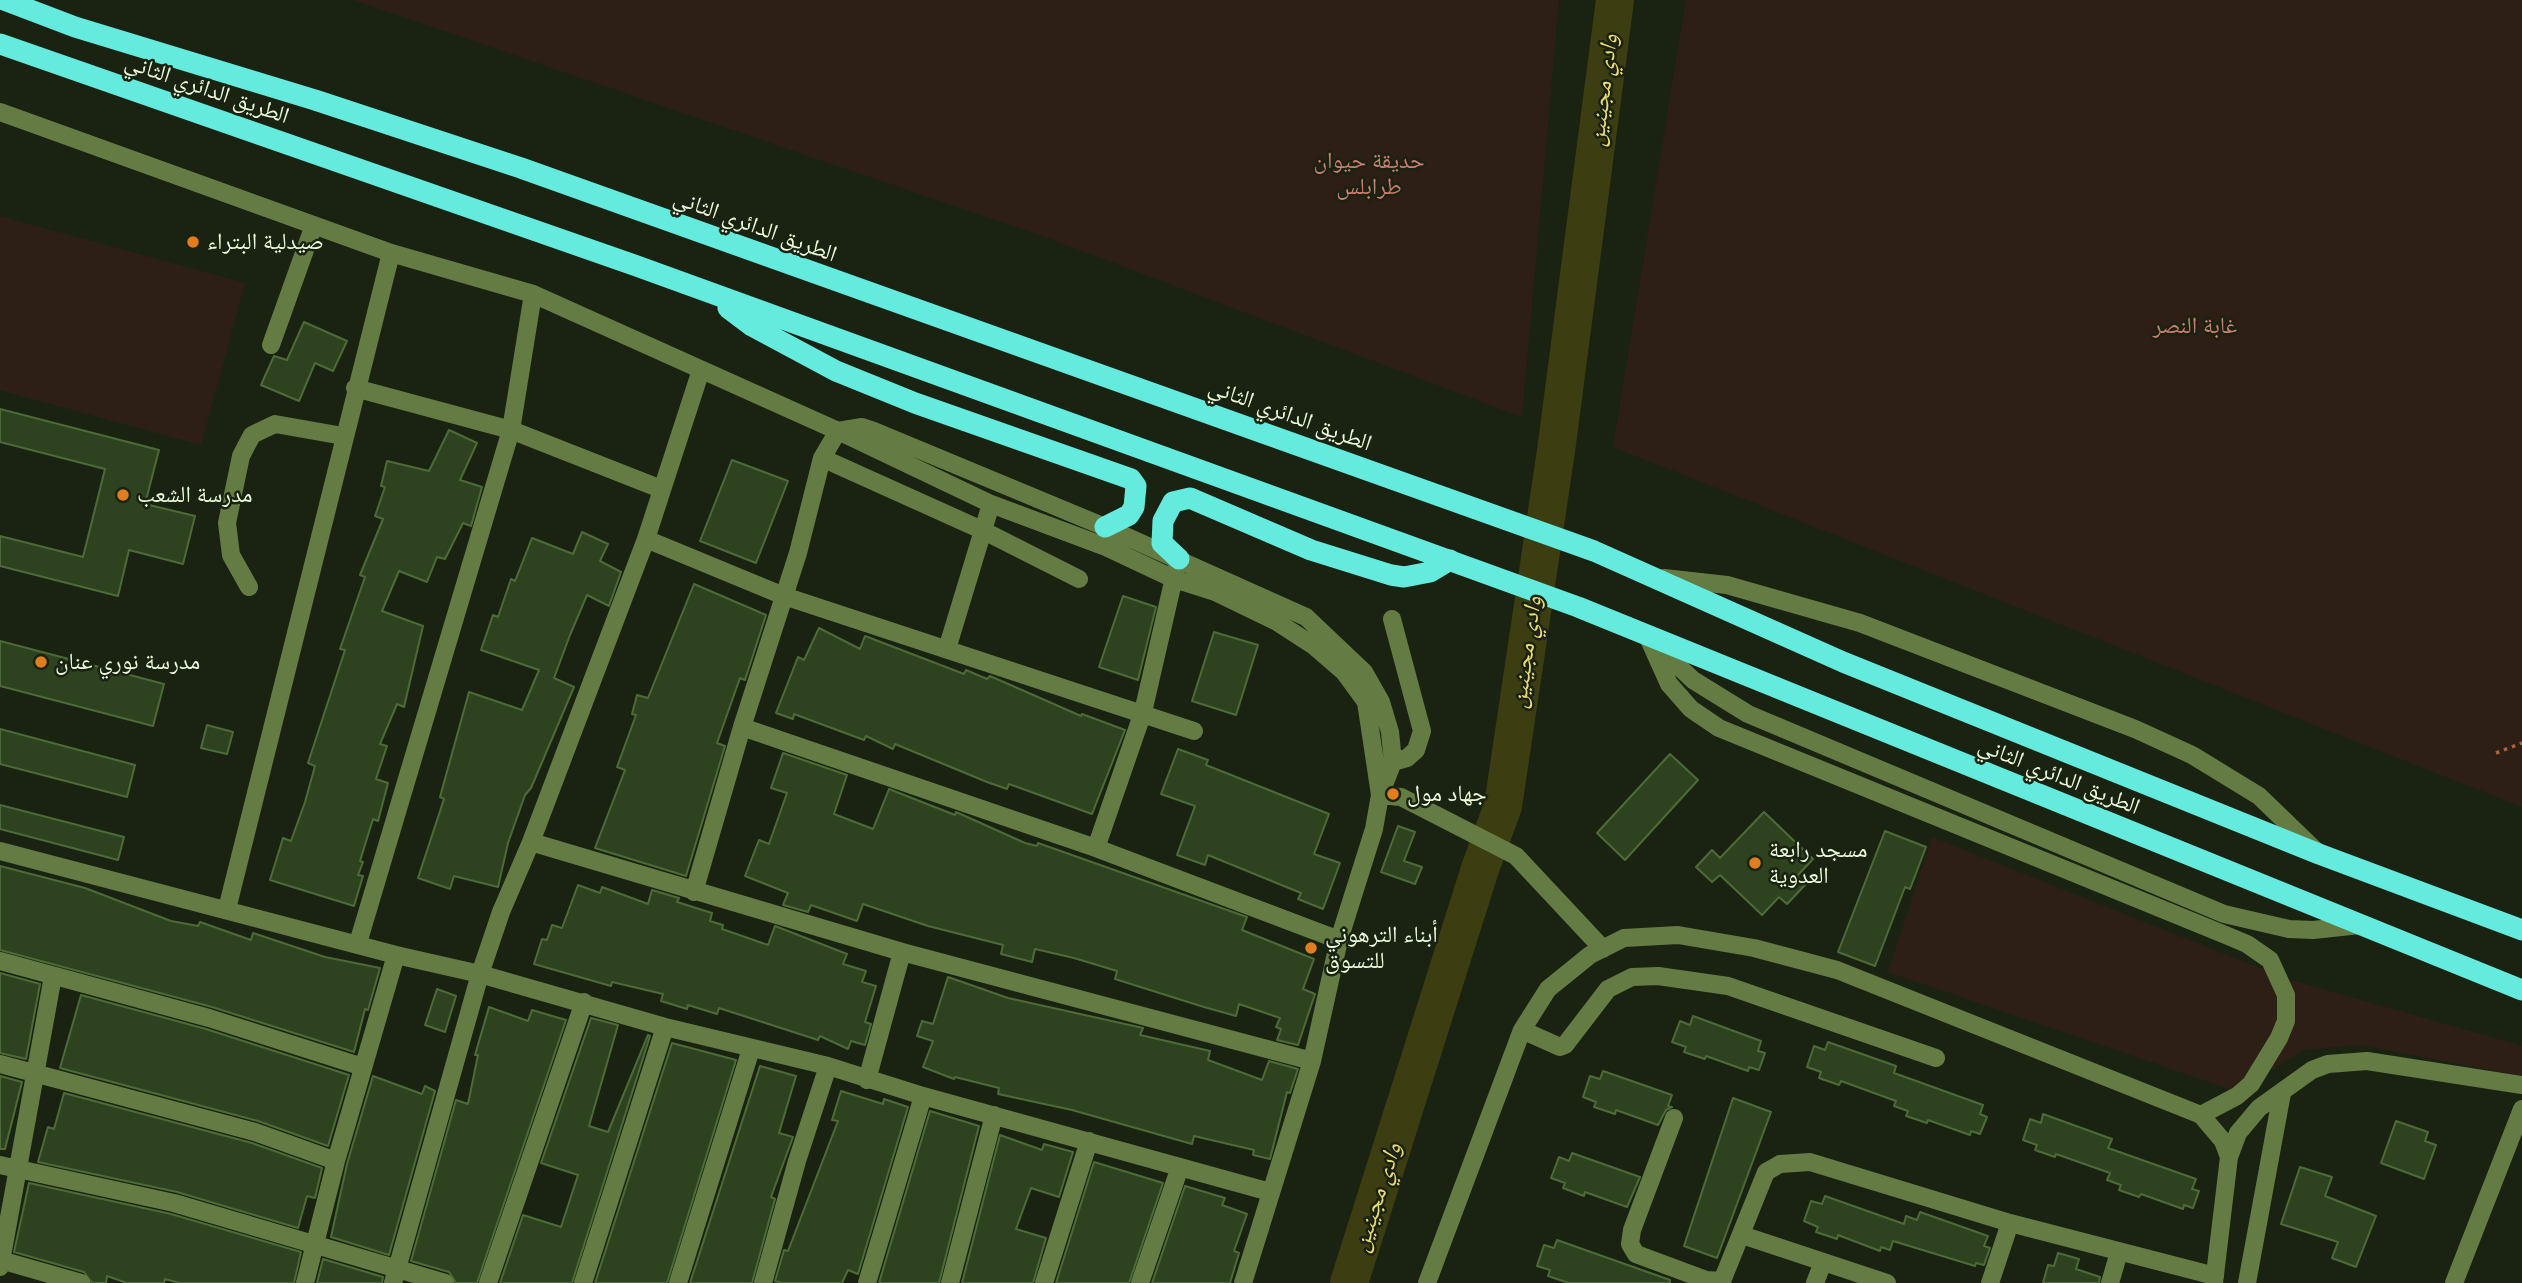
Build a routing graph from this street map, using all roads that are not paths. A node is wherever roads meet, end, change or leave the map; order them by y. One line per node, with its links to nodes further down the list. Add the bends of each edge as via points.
1 (4, 0): 22 (highway, الطريق الدائري الثاني, via 75,27 521,168 1594,551)
2 (0, 44): 7 (highway, الطريق الدائري الثاني)
3 (0, 112): 4 (street)
4 (314, 225): 5 (street); 8 (street)
5 (391, 253): 6 (street); 10 (street)
6 (533, 294): 9 (street); 11 (street)
7 (709, 295): 17 (highway, via 752,326 836,370 1131,479 1136,486 1134,507 1129,515); 20 (highway, الطريق الدائري الثاني)
8 (271, 345)
9 (701, 370): 12 (street); 15 (street)
10 (355, 388): 11 (street); 13 (street)
11 (511, 430): 15 (street); 45 (street)
12 (838, 431): 14 (street); 16 (street); 17 (street, via 874,430)
13 (343, 436): 24 (street, via 275,425 252,435 241,457 227,523 232,555); 39 (street)
14 (822, 458): 18 (street); 25 (street)
15 (661, 489): 19 (street)
16 (991, 505): 18 (street); 21 (street)
17 (1105, 527): 21 (street)
18 (984, 531): 23 (street); 28 (street)
19 (646, 539): 25 (street); 34 (street)
20 (1458, 563): 21 (highway, via 1404,577 1391,575 1311,550 1190,498 1173,502 1163,521 1162,543); 27 (highway, الطريق الدائري الثاني)
21 (1176, 569): 29 (street); 32 (street, via 1306,617 1370,682 1387,722); 33 (street, via 1277,622 1344,672 1366,702)
22 (1654, 577): 37 (highway, الطريق الدائري الثاني, via 1843,662); 37 (street, via 1727,585 1860,623 2135,729 2192,755 2259,796)
23 (1079, 579)
24 (249, 587)
25 (784, 596): 28 (street); 30 (street)
26 (1392, 620): 32 (street, via 1422,731 1416,750)
27 (1647, 635): 40 (street, via 1693,680 1748,715); 41 (highway, الطريق الدائري الثاني); 43 (street, via 1668,684 1691,709 1719,728)
28 (947, 649): 29 (street)
29 (1143, 712): 31 (street); 35 (street)
30 (742, 727): 35 (street); 38 (street)
31 (1194, 731)
32 (1393, 762): 33 (street)
33 (1380, 795): 44 (street); 46 (street, via 1401,797 1516,856)
34 (531, 842): 38 (street); 50 (street)
35 (1096, 848): 44 (street)
36 (0, 851): 39 (street)
37 (2319, 854): 42 (highway, الطريق الدائري الثاني)
38 (694, 892): 47 (street)
39 (227, 909): 45 (street)
40 (2235, 918): 41 (street, via 2289,929); 43 (street)
41 (2360, 925): 52 (highway, الطريق الدائري الثاني)
42 (2522, 930)
43 (2228, 936): 69 (street, via 2259,951 2277,971 2286,995 2286,1021 2251,1084)
44 (1339, 940): 58 (street)
45 (358, 943): 48 (street)
46 (1603, 949): 55 (street, via 1548,989); 69 (street, via 1624,938 1678,935 1754,948 1837,970)
47 (902, 952): 58 (street); 63 (street)
48 (396, 955): 50 (street); 61 (street)
49 (0, 961): 51 (street)
50 (480, 974): 53 (street); 84 (street)
51 (53, 976): 61 (street, via 209,1018); 62 (street)
52 (2522, 989)
53 (584, 1002): 54 (street); 89 (street)
54 (665, 1027): 56 (street); 90 (street)
55 (1522, 1030): 57 (street, via 1560,1047 1608,989 1632,977 1658,976 1728,986); 98 (street)
56 (751, 1049): 60 (street); 91 (street)
57 (1936, 1058)
58 (1312, 1061): 77 (street)
59 (0, 1065): 62 (street)
60 (828, 1066): 63 (street); 92 (street)
61 (363, 1067): 73 (street)
62 (35, 1074): 73 (street, via 255,1132); 76 (street)
63 (867, 1080): 66 (street)
64 (2522, 1085): 65 (street, via 2355,1060 2312,1070)
65 (2282, 1093): 72 (street, via 2248,1120); 103 (street)
66 (923, 1096): 68 (street); 93 (street)
67 (2522, 1109): 104 (street)
68 (994, 1115): 71 (street); 94 (street)
69 (2201, 1115): 72 (street, via 2223,1141)
70 (1674, 1118): 79 (street, via 1632,1230 1631,1250 1714,1282 1722,1280)
71 (1089, 1141): 75 (street); 95 (street)
72 (2229, 1157): 85 (street)
73 (336, 1161): 80 (street)
74 (0, 1165): 76 (street)
75 (1180, 1167): 77 (street); 96 (street)
76 (18, 1170): 80 (street, via 174,1203); 83 (street)
77 (1270, 1192): 97 (street)
78 (2010, 1223): 79 (street, via 1810,1162 1780,1164 1766,1172); 81 (street); 101 (street)
79 (1742, 1235): 82 (street)
80 (317, 1243): 84 (street); 87 (street)
81 (2119, 1252): 85 (street); 102 (street)
82 (1824, 1262): 99 (street); 100 (street)
83 (0, 1263): 86 (street)
84 (395, 1277): 88 (street)
85 (2214, 1280)
86 (81, 1283)
87 (305, 1283)
88 (445, 1283)
89 (488, 1283)
90 (583, 1283)
91 (678, 1283)
92 (763, 1283)
93 (867, 1283)
94 (950, 1283)
95 (1044, 1283)
96 (1140, 1283)
97 (1243, 1283)
98 (1427, 1283)
99 (1815, 1283)
100 (1887, 1283)
101 (1990, 1283)
102 (2110, 1283)
103 (2247, 1283)
104 (2454, 1283)

